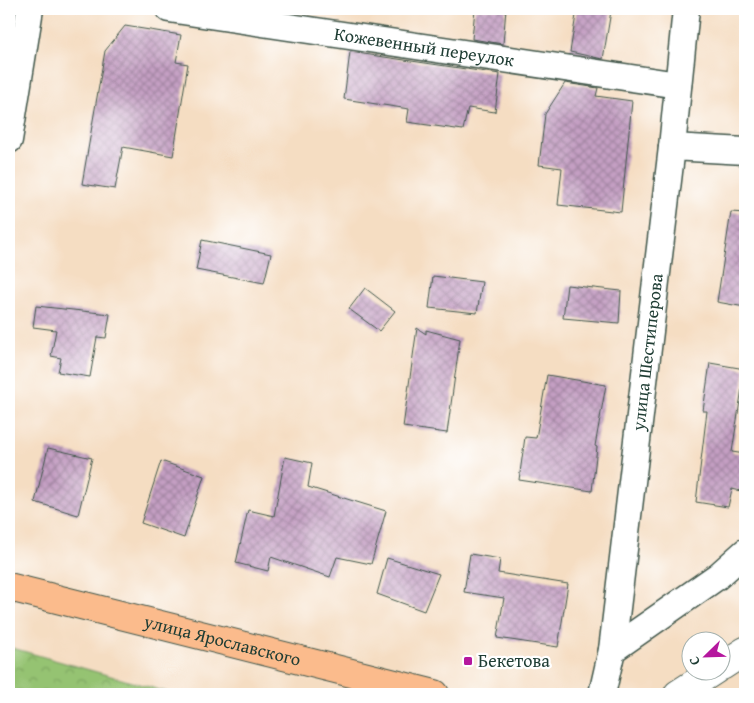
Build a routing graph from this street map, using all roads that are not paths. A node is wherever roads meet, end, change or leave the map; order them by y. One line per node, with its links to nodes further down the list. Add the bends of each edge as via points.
1 (30, 9): 5 (street)
2 (169, 9): 4 (street, Кожевенный переулок)
3 (686, 9): 4 (street, улица Шестиперова)
4 (678, 85): 6 (street, улица Шестиперова)
5 (9, 140)
6 (672, 147): 7 (street); 10 (street, улица Шестиперова)
7 (745, 151)
8 (745, 552): 10 (street, via 718,576)
9 (9, 587): 14 (main road, улица Ярославского)
10 (612, 650): 15 (street, улица Шестиперова)
11 (745, 651): 12 (street)
12 (732, 659)
13 (700, 680): 16 (street)
14 (435, 694)
15 (602, 694)
16 (678, 694)

